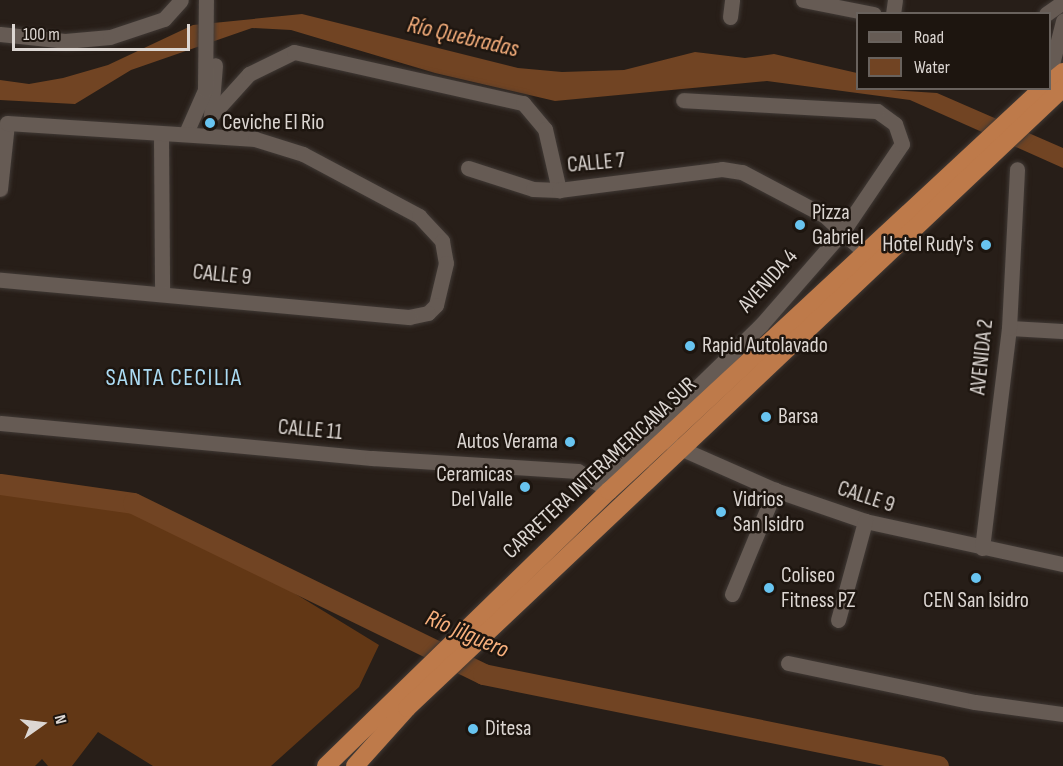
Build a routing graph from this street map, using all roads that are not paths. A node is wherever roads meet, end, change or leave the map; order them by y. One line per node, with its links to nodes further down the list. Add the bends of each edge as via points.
1 (181, 0): 10 (street, via 164,19 110,37 64,41)
2 (732, 0): 8 (street)
3 (803, 0): 6 (street)
4 (210, 2): 11 (street)
5 (1063, 2): 7 (street)
6 (864, 12)
7 (1049, 12)
8 (730, 17)
9 (1063, 21): 12 (street)
10 (0, 33)
11 (212, 63): 14 (street, CALLE 7, via 230,78); 19 (street); 21 (street)
12 (1051, 68)
13 (1063, 72): 15 (highway)
14 (249, 74): 19 (street, CALLE 7); 25 (street, CALLE 7, via 294,52 523,103 545,129)
15 (1051, 82)
16 (1063, 88): 17 (highway, CARRETERA INTERAMERICANA SUR)
17 (1037, 97): 27 (highway, CARRETERA INTERAMERICANA SUR, via 975,150); 27 (highway, CARRETERA INTERAMERICANA SUR, via 993,155)
18 (683, 100): 26 (street, AVENIDA 4, via 889,115 900,132 898,157)
19 (211, 117): 21 (street)
20 (161, 134): 21 (street); 24 (street, via 7,123); 29 (street)
21 (194, 134): 29 (street, CALLE 9, via 273,143 419,216 442,241 445,278 436,305 428,313 409,317)
22 (468, 168): 25 (street, via 533,189)
23 (1017, 169): 30 (street, AVENIDA 2)
24 (0, 189)
25 (559, 190): 26 (street, CALLE 7, via 722,169 741,172)
26 (843, 231): 27 (street, CALLE 7); 34 (street, AVENIDA 4, via 761,325)
27 (872, 260): 33 (highway, CARRETERA INTERAMERICANA SUR)
28 (0, 280): 29 (street, CALLE 9)
29 (162, 292)
30 (1009, 328): 31 (street); 38 (street, AVENIDA 2)
31 (1063, 331)
32 (0, 423): 34 (street, CALLE 11, via 372,458 578,471)
33 (673, 445): 34 (highway, CARRETERA INTERAMERICANA SUR); 35 (street, CALLE 9); 36 (highway, CARRETERA INTERAMERICANA SUR)
34 (605, 486): 36 (highway); 44 (highway, CARRETERA INTERAMERICANA SUR)
35 (775, 490): 37 (street, CALLE 9); 40 (street)
36 (621, 506): 45 (highway, CARRETERA INTERAMERICANA SUR, via 407,708)
37 (865, 521): 38 (street, CALLE 9); 41 (street)
38 (982, 548): 39 (street, CALLE 9)
39 (1063, 564)
40 (732, 594)
41 (838, 620)
42 (788, 663): 43 (street, via 975,702)
43 (1063, 714)
44 (326, 766)
45 (355, 766)

